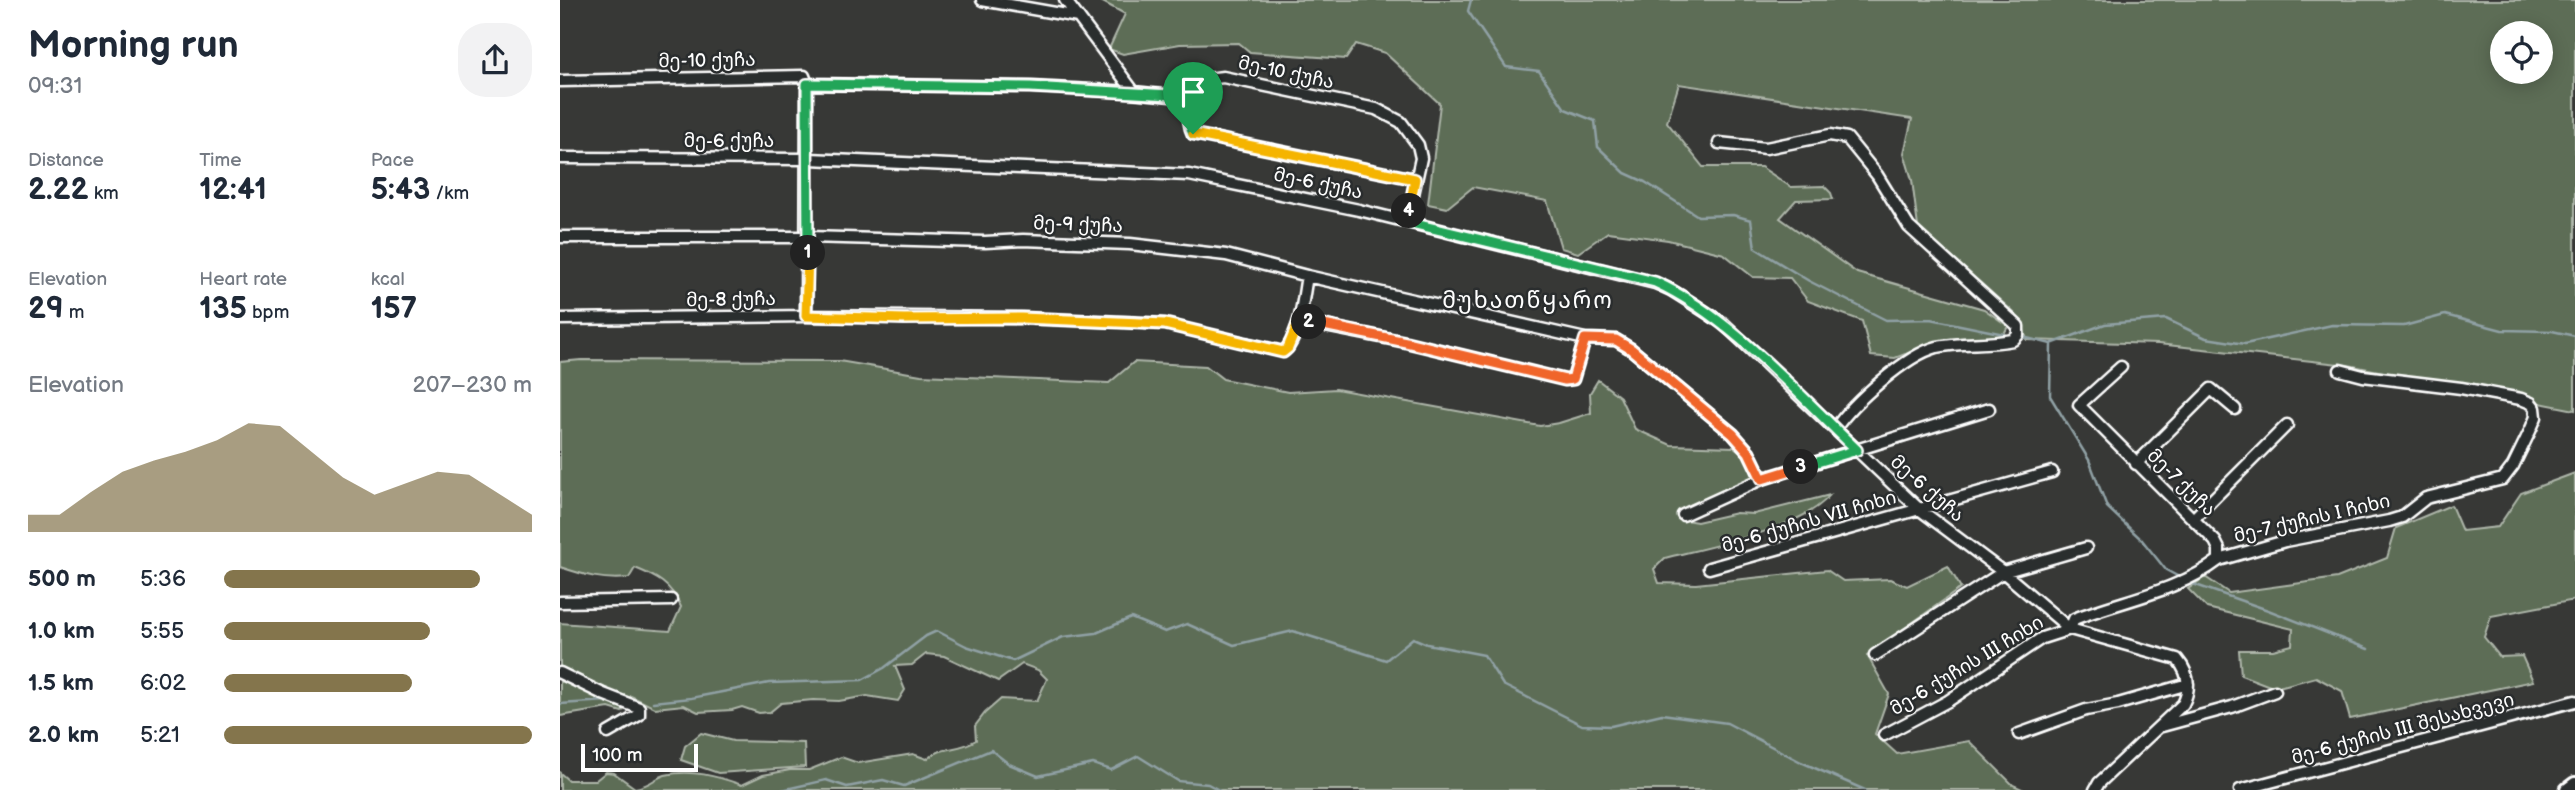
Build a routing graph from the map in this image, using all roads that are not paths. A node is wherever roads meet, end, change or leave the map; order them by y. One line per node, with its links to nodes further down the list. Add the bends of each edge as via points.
1 (982, 0): 3 (street)
2 (1065, 0): 3 (street)
3 (1078, 17): 6 (street)
4 (560, 81): 5 (street, მე-10 ქუჩა, via 804,76)
5 (807, 84): 6 (street, მე-10 ქუჩა); 10 (street)
6 (1134, 92): 7 (street, მე-10 ქუჩა)
7 (1188, 96): 11 (street, via 1193,134); 11 (street, მე-10 ქუჩა, via 1208,79 1223,77 1376,109 1401,122 1418,145 1421,158)
8 (1720, 143): 25 (street, via 1766,148 1830,135 1847,138 1877,175 1909,228 2018,326 2013,340 1937,348 1917,356 1879,384)
9 (560, 158): 10 (street, მე-6 ქუჩა)
10 (809, 159): 12 (street, მე-6 ქუჩა, via 1188,175); 14 (street)
11 (1415, 179): 12 (street, მე-10 ქუჩა)
12 (1407, 222): 25 (street, მე-6 ქუჩა, via 1620,273 1671,290 1723,323)
13 (560, 237): 14 (street, მე-9 ქუჩა)
14 (808, 237): 15 (street, მე-9 ქუჩა, via 1130,244 1226,255); 16 (street)
15 (1307, 276): 18 (street, მე-8 ქუჩა); 19 (street, მე-9 ქუჩა)
16 (806, 316): 17 (street, მე-8 ქუჩა); 18 (street, მე-8 ქუჩა, via 1165,324 1283,352)
17 (560, 318)
18 (1299, 321): 19 (street, via 1565,380 1576,373)
19 (1585, 339): 29 (street, via 1616,340 1631,349 1733,434 1749,452)
20 (2121, 367): 27 (street, მე-7 ქუჩა, via 2079,405)
21 (2340, 370): 34 (street, მე-7 ქუჩის I ჩიხი, via 2521,400 2531,403 2536,417 2502,479 2426,498 2389,521 2285,541)
22 (1989, 409): 26 (street)
23 (2235, 410): 27 (street, via 2211,389)
24 (2287, 425): 32 (street)
25 (1835, 429): 26 (street, მე-6 ქუჩა)
26 (1857, 450): 29 (street); 30 (street, მე-6 ქუჩა)
27 (2136, 464): 32 (street, მე-7 ქუჩა)
28 (2052, 472): 30 (street, მე-6 ქუჩის VII ჩიხი)
29 (1762, 479): 31 (street)
30 (1919, 509): 35 (street, მე-6 ქუჩის VII ჩიხი); 36 (street, მე-6 ქუჩა)
31 (1684, 515)
32 (2194, 518): 34 (street, მე-7 ქუჩა, via 2215,541)
33 (2086, 548): 36 (street)
34 (2218, 560): 39 (street, via 2178,584 2074,619)
35 (1709, 568)
36 (2003, 572): 39 (street, მე-6 ქუჩა); 40 (street)
37 (671, 600): 38 (street)
38 (560, 602)
39 (2070, 629): 42 (street, მე-6 ქუჩა, via 2177,659); 48 (street, მე-6 ქუჩის III ჩიხი, via 2042,638 1948,701)
40 (1875, 655)
41 (560, 673): 46 (street, via 639,708 639,715)
42 (2188, 684): 45 (street, via 2183,705); 47 (street, via 2086,710)
43 (2275, 691): 45 (street)
44 (2575, 701): 51 (street, მე-6 ქუჩის III შესახვევი)
45 (2161, 727): 50 (street)
46 (608, 733)
47 (2019, 734)
48 (1884, 735)
49 (2575, 784): 52 (street)
50 (2095, 790)
51 (2240, 790)
52 (2567, 790)

